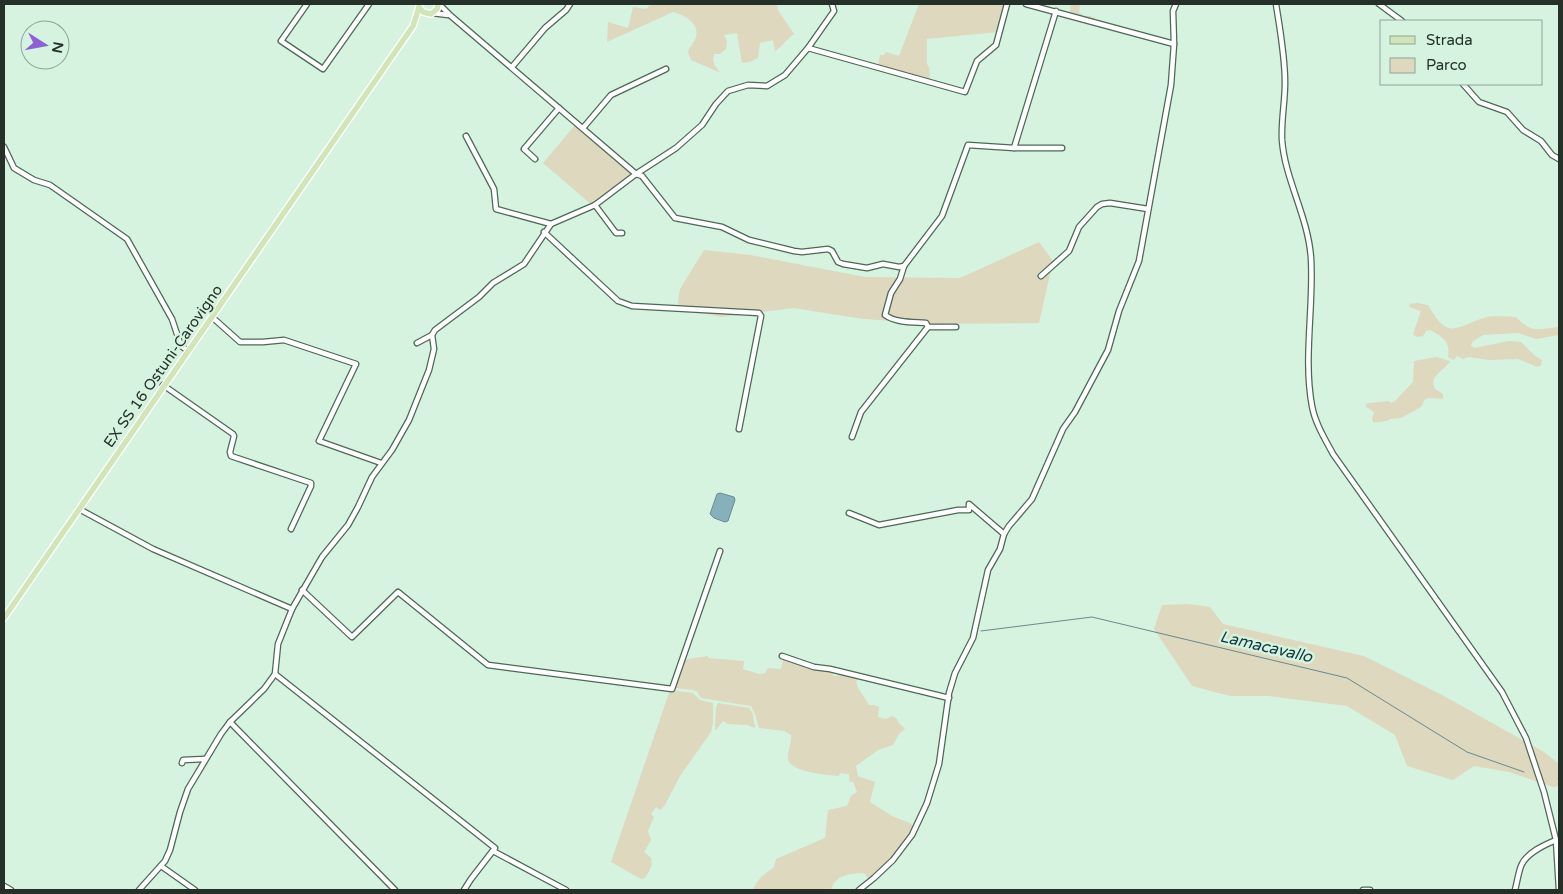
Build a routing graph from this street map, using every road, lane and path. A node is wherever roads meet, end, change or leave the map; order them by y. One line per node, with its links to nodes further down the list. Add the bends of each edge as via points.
1 (307, 4): 2 (street, via 281,41 323,69)
2 (368, 4)
3 (439, 4): 13 (main road); 14 (street)
4 (570, 4): 19 (street)
5 (832, 4): 18 (street, via 834,11)
6 (1007, 4): 18 (street, via 996,45 977,61 965,92)
7 (1026, 4): 12 (street)
8 (1176, 4): 17 (street, via 1173,11)
9 (1276, 4): 62 (street, via 1284,56 1282,139 1311,256 1308,377 1319,428 1333,454 1502,692 1526,738)
10 (1379, 4): 15 (street)
11 (419, 5): 13 (main road, via 423,12); 16 (main road)
12 (1056, 11): 17 (street); 26 (street)
13 (431, 13): 14 (street); 16 (main road)
14 (452, 16): 19 (street)
15 (1401, 20)
16 (413, 26): 38 (main road, EX SS 16 Ostuni-Carovigno)
17 (1174, 44): 32 (street, via 1171,85)
18 (808, 48): 30 (street, via 785,75 767,86 748,85 728,91 702,125 676,148)
19 (512, 67): 22 (street)
20 (666, 68): 23 (street, via 612,95)
21 (1463, 85): 29 (street, via 1479,102 1507,112 1523,130)
22 (559, 108): 23 (street); 28 (street, via 524,149)
23 (583, 128): 30 (street)
24 (466, 136): 33 (street, via 494,189 496,208)
25 (4, 147): 43 (street, via 14,168 50,185 127,239 172,319 181,346)
26 (1014, 148): 27 (street); 36 (street, via 968,145 942,216)
27 (1062, 148)
28 (535, 159)
29 (1559, 159)
30 (636, 174): 31 (street); 36 (street, via 647,181 678,219 722,227 749,240 794,251 828,249 843,264 867,268 883,264)
31 (595, 205): 33 (street); 35 (street, via 616,233)
32 (1148, 209): 37 (street, via 1110,203 1097,207 1079,227 1069,251); 51 (street, via 1140,262 1119,311 1108,350 1063,429 1032,499)
33 (551, 224): 34 (street)
34 (544, 232): 41 (street, via 524,264 493,283 435,330); 45 (street, via 618,301 632,306 760,313)
35 (622, 234)
36 (904, 268): 39 (street, via 890,293 885,315)
37 (1041, 276)
38 (212, 317): 43 (main road, EX SS 16 Ostuni-Carovigno); 47 (street, via 240,342 284,340 356,364 319,441)
39 (928, 327): 40 (street); 46 (street, via 861,412)
40 (956, 327)
41 (432, 336): 42 (street); 47 (street, via 434,349 429,370 410,420)
42 (417, 343)
43 (188, 351): 44 (main road, EX SS 16 Ostuni-Carovigno)
44 (163, 385): 48 (main road, EX SS 16 Ostuni-Carovigno); 50 (street, via 233,434 231,456 311,483)
45 (739, 429)
46 (852, 437)
47 (380, 463): 53 (street, via 348,525 322,557)
48 (79, 509): 54 (street, via 153,549); 55 (main road, EX SS 16 Ostuni-Carovigno)
49 (849, 513): 51 (street, via 880,525 969,510 969,504)
50 (291, 529)
51 (1004, 534): 58 (street, via 1000,550 988,570 973,638 955,673)
52 (720, 551): 53 (street, via 672,689 488,664 398,592 352,637)
53 (302, 590): 54 (street)
54 (292, 609): 57 (street, via 278,644)
55 (4, 618)
56 (782, 656): 58 (street, via 814,667)
57 (275, 674): 59 (street); 63 (street, via 496,848)
58 (948, 698): 72 (street, via 939,764 912,835 893,860)
59 (230, 722): 60 (street); 69 (street)
60 (205, 759): 61 (street, via 183,760); 64 (street, via 188,789 170,850)
61 (182, 763)
62 (1556, 840): 75 (street, via 1524,860); 76 (street)
63 (493, 851): 70 (street); 71 (street)
64 (161, 866): 67 (street); 68 (street)
65 (4, 886): 66 (street)
66 (11, 890)
67 (140, 890)
68 (195, 890)
69 (395, 890)
70 (464, 890)
71 (566, 890)
72 (859, 890)
73 (1363, 890): 74 (street)
74 (1370, 890)
75 (1515, 890)
76 (1559, 890)

